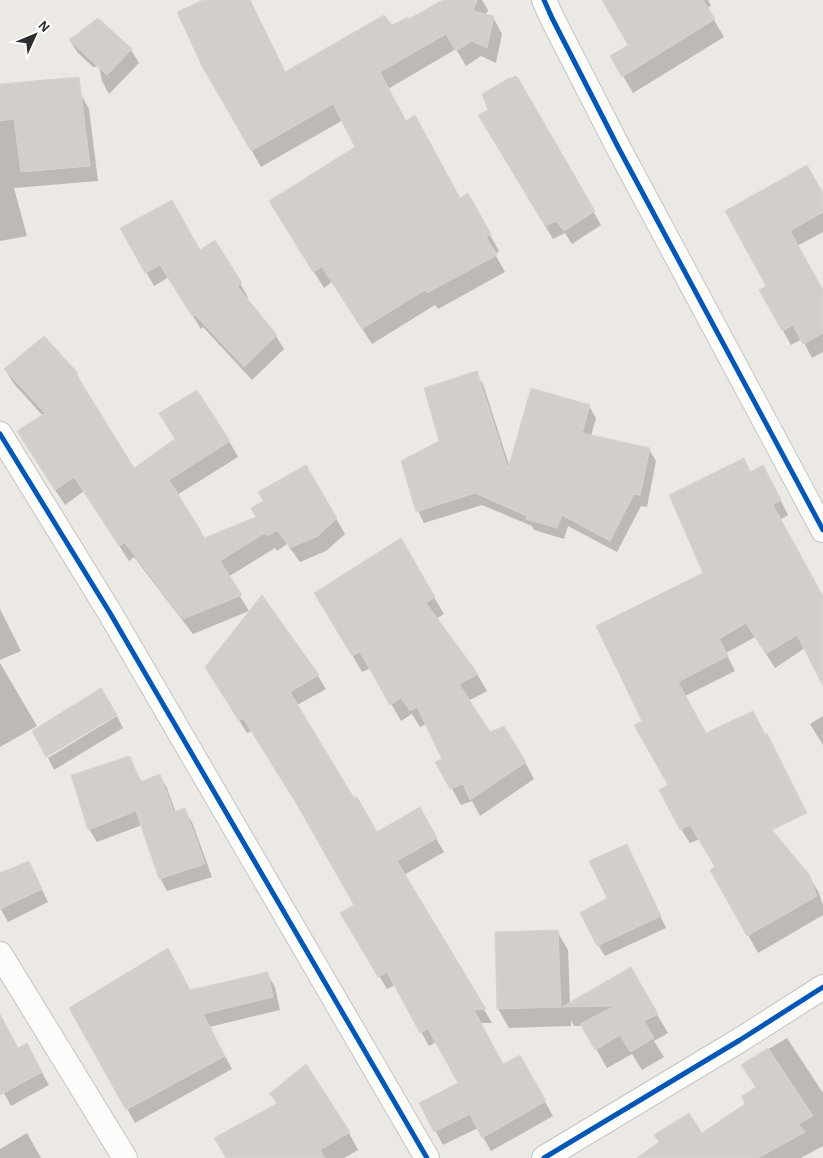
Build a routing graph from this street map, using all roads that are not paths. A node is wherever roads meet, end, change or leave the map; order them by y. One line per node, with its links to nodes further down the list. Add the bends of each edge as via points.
1 (544, 0): 3 (street, via 618,147)
2 (0, 434): 7 (street, via 110,613)
3 (823, 530)
4 (0, 954): 6 (street)
5 (823, 987): 8 (street)
6 (125, 1158)
7 (427, 1158)
8 (544, 1158)

